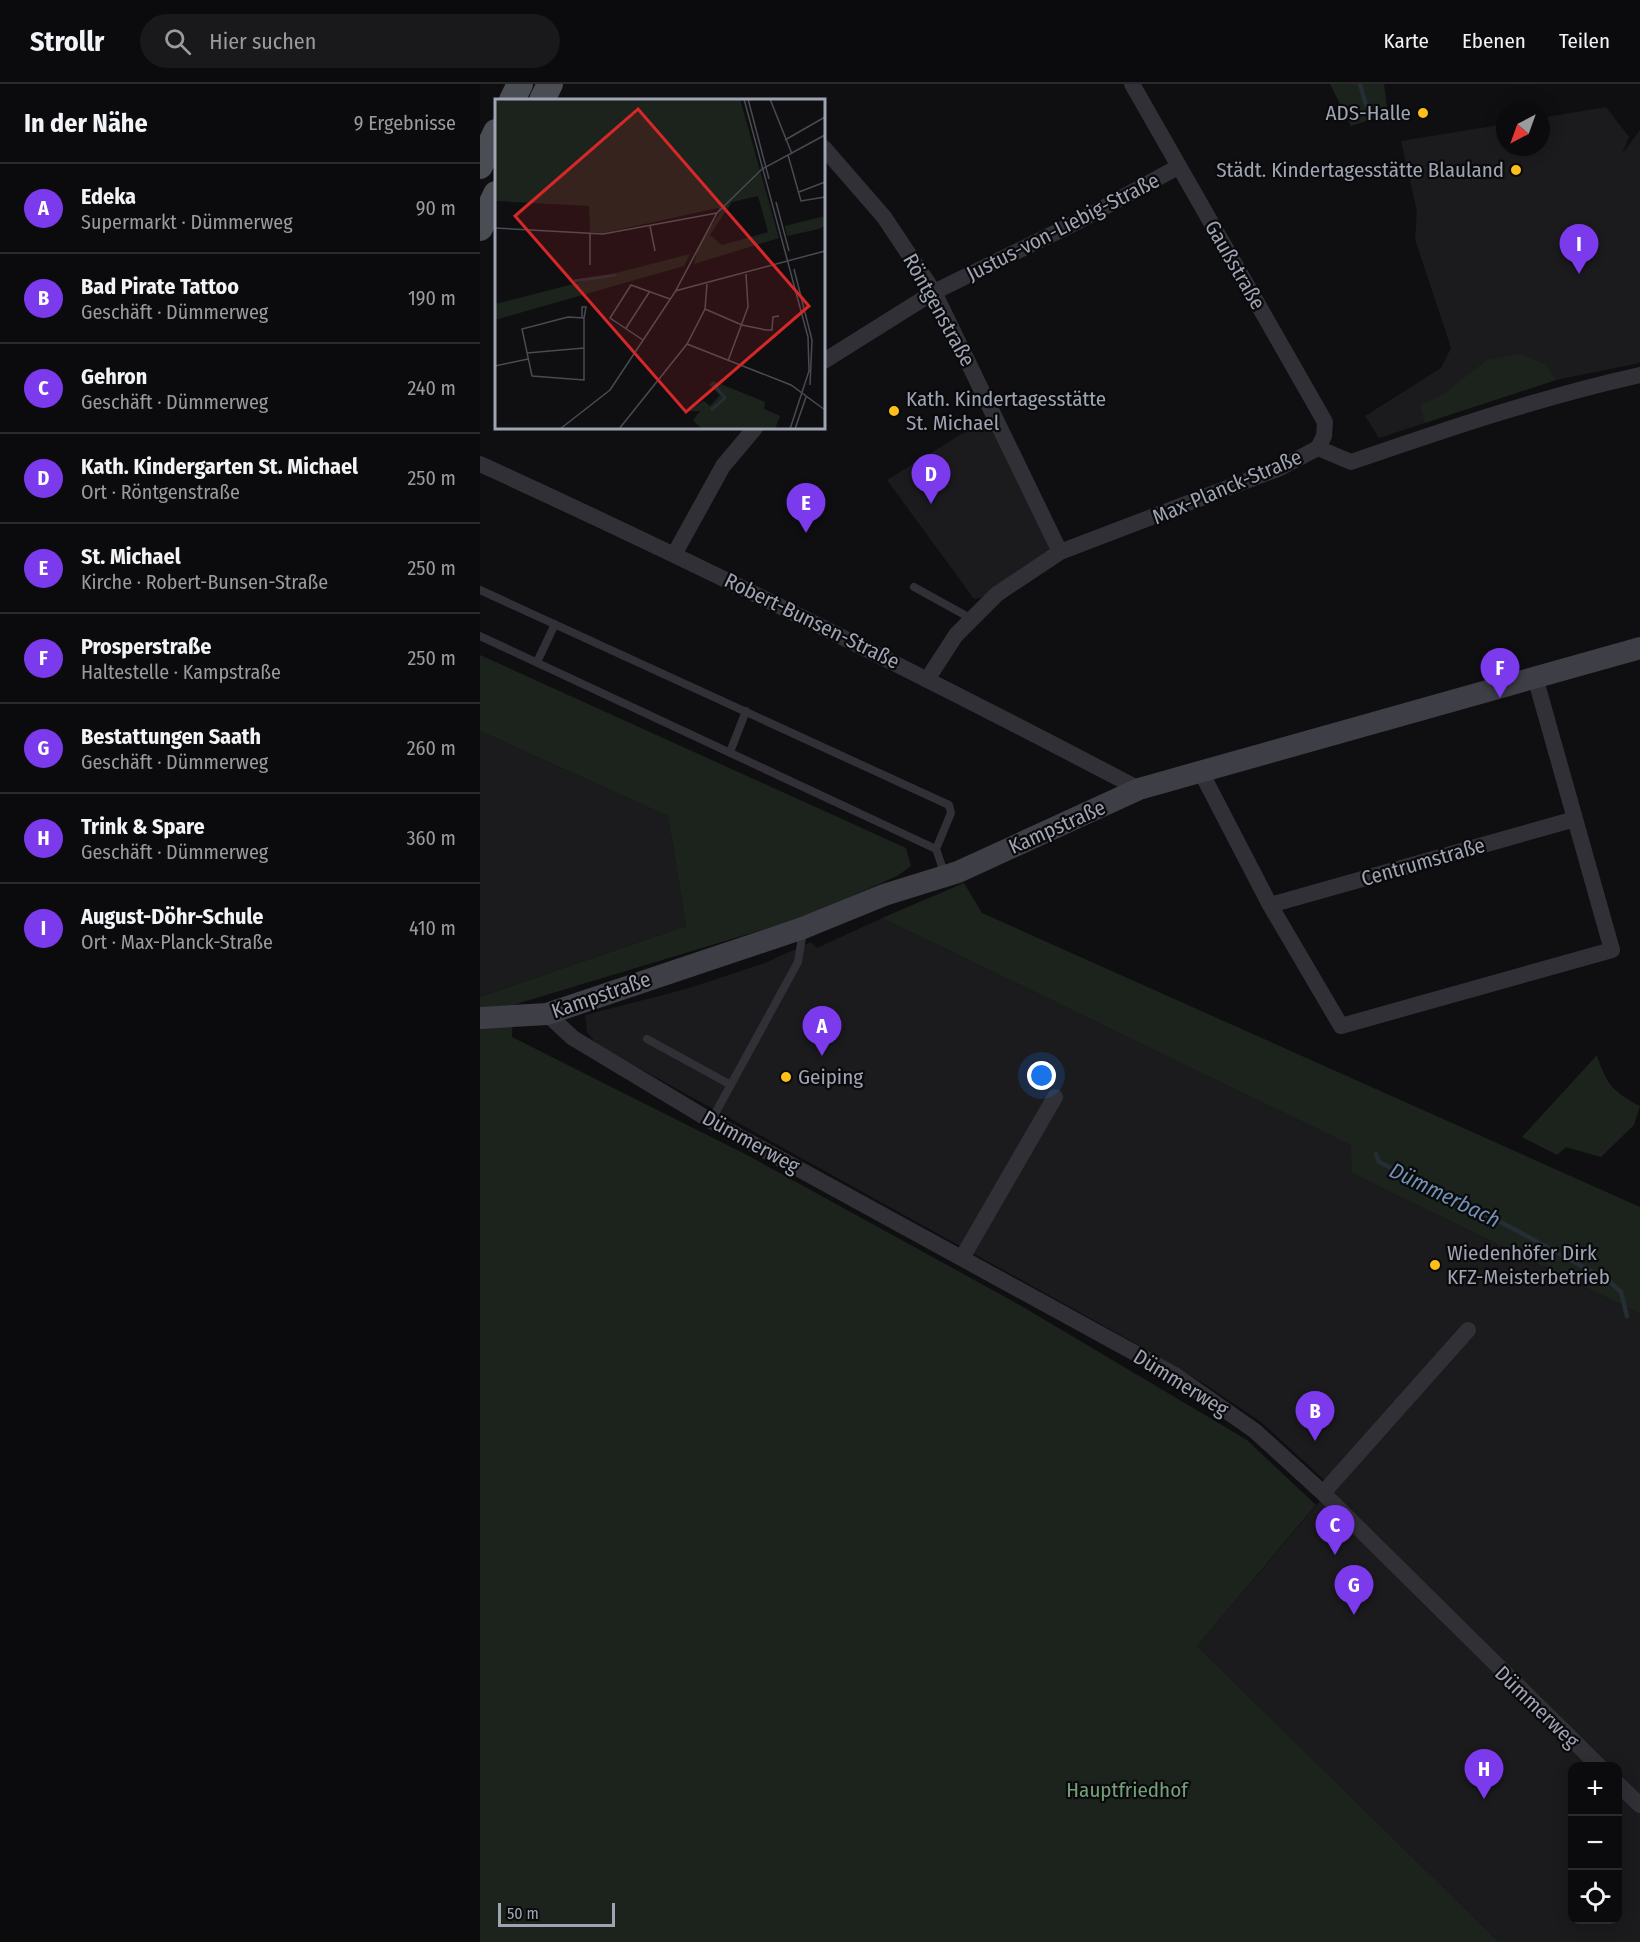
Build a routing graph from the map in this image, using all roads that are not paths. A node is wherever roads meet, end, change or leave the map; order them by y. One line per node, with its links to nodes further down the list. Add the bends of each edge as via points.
1 (520, 84): 4 (main road)
2 (550, 84): 5 (main road)
3 (1132, 84): 9 (street, Gaußstraße)
4 (512, 99)
5 (542, 99)
6 (495, 134): 8 (main road)
7 (825, 149): 12 (street, Röntgenstraße, via 884,217)
8 (480, 166)
9 (1178, 168): 12 (street, Justus-von-Liebig-Straße); 16 (street, Gaußstraße, via 1325,422)
10 (495, 196): 11 (main road)
11 (480, 228)
12 (934, 292): 13 (street, Justus-von-Liebig-Straße); 18 (street, Röntgenstraße)
13 (825, 360)
14 (1640, 375): 16 (street, Max-Planck-Straße, via 1563,392 1351,462)
15 (754, 429): 19 (street, via 723,466)
16 (1318, 448): 18 (street, Max-Planck-Straße, via 1280,468)
17 (480, 464): 19 (street, Robert-Bunsen-Straße)
18 (1060, 552): 22 (street, Max-Planck-Straße, via 998,594)
19 (675, 553): 28 (street, Robert-Bunsen-Straße)
20 (914, 587): 22 (lane)
21 (480, 590): 23 (lane)
22 (972, 619): 28 (street, Max-Planck-Straße, via 956,635)
23 (555, 624): 26 (lane); 29 (lane)
24 (480, 636): 26 (lane)
25 (1640, 648): 27 (street, Kampstraße)
26 (537, 662): 30 (lane)
27 (1534, 677): 31 (street, Kampstraße); 33 (street)
28 (928, 678): 32 (street, Robert-Bunsen-Straße)
29 (746, 711): 30 (lane); 34 (lane, via 949,805 951,813)
30 (730, 752): 34 (lane)
31 (1201, 772): 32 (street, Kampstraße); 36 (street)
32 (1139, 789): 35 (street, Kampstraße)
33 (1575, 819): 36 (street, Centrumstraße); 36 (street, via 1612,950 1341,1026)
34 (936, 849): 35 (lane)
35 (945, 876): 37 (street, Kampstraße)
36 (1270, 905)
37 (803, 928): 38 (street, Kampstraße); 41 (lane, via 798,962)
38 (547, 1014): 39 (street, Kampstraße); 43 (street, Dümmerweg, via 573,1038)
39 (480, 1018)
40 (647, 1039): 41 (lane)
41 (731, 1085): 43 (lane)
42 (1056, 1097): 44 (street)
43 (711, 1120): 44 (street, Dümmerweg)
44 (962, 1258): 46 (street, Dümmerweg, via 1175,1375 1255,1431)
45 (1468, 1330): 46 (street)
46 (1323, 1493): 47 (street, Dümmerweg)
47 (1594, 1762)
48 (1622, 1789): 49 (street)
49 (1640, 1805)

